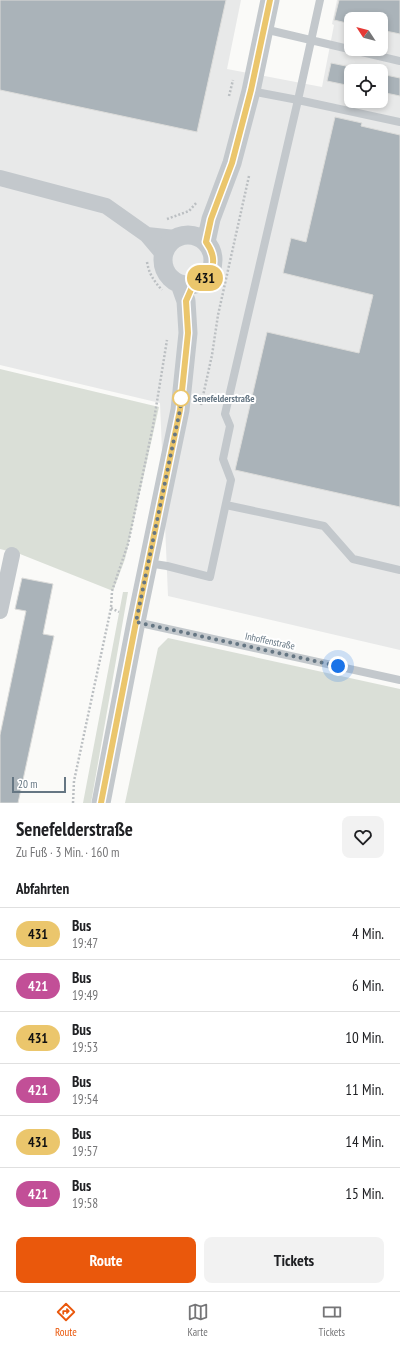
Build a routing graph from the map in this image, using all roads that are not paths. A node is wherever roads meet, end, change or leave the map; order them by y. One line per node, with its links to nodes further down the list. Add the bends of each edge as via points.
1 (270, 0): 3 (street)
2 (320, 0): 4 (lane)
3 (264, 30): 4 (lane); 6 (street)
4 (311, 41): 5 (lane); 7 (lane)
5 (400, 61)
6 (251, 90): 7 (lane); 12 (street, via 232,163)
7 (298, 100): 8 (lane); 15 (lane, via 225,414 230,426 223,459 231,480)
8 (400, 122)
9 (0, 178): 10 (street, via 106,206)
10 (147, 235): 11 (street); 13 (street)
11 (175, 238): 12 (street, via 190,235); 13 (street)
12 (202, 239): 14 (street, via 213,255 211,271 200,282)
13 (163, 254): 14 (street, via 162,261 168,276)
14 (186, 290): 17 (street, via 188,333 180,410)
15 (226, 505): 17 (lane, via 210,577); 18 (lane, via 324,526 352,559)
16 (12, 555): 19 (street)
17 (148, 563): 20 (street)
18 (400, 570)
19 (0, 611)
20 (136, 622): 21 (lane, Inhoffenstraße); 22 (street)
21 (400, 680)
22 (101, 803)

